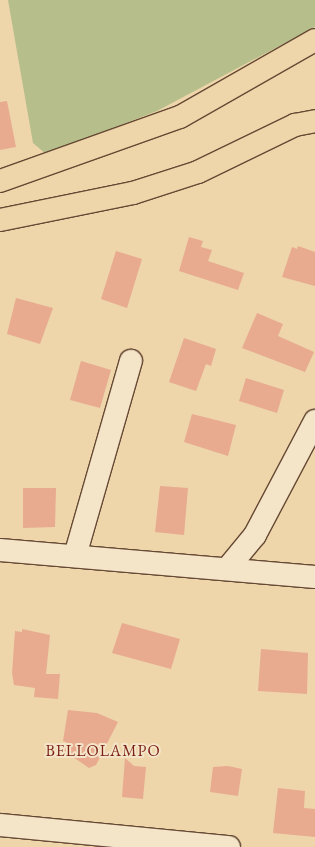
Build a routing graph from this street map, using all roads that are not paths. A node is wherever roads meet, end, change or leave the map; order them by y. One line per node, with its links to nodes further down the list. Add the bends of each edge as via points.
1 (315, 40): 3 (main road, via 180,117)
2 (315, 121): 4 (main road, via 295,125 198,172 132,193)
3 (0, 181)
4 (0, 220)
5 (131, 361): 8 (street)
6 (315, 421): 9 (street, via 255,535)
7 (0, 550): 8 (street)
8 (75, 556): 9 (street)
9 (228, 569): 10 (street)
10 (315, 577)
11 (0, 825): 12 (street)
12 (229, 847)

